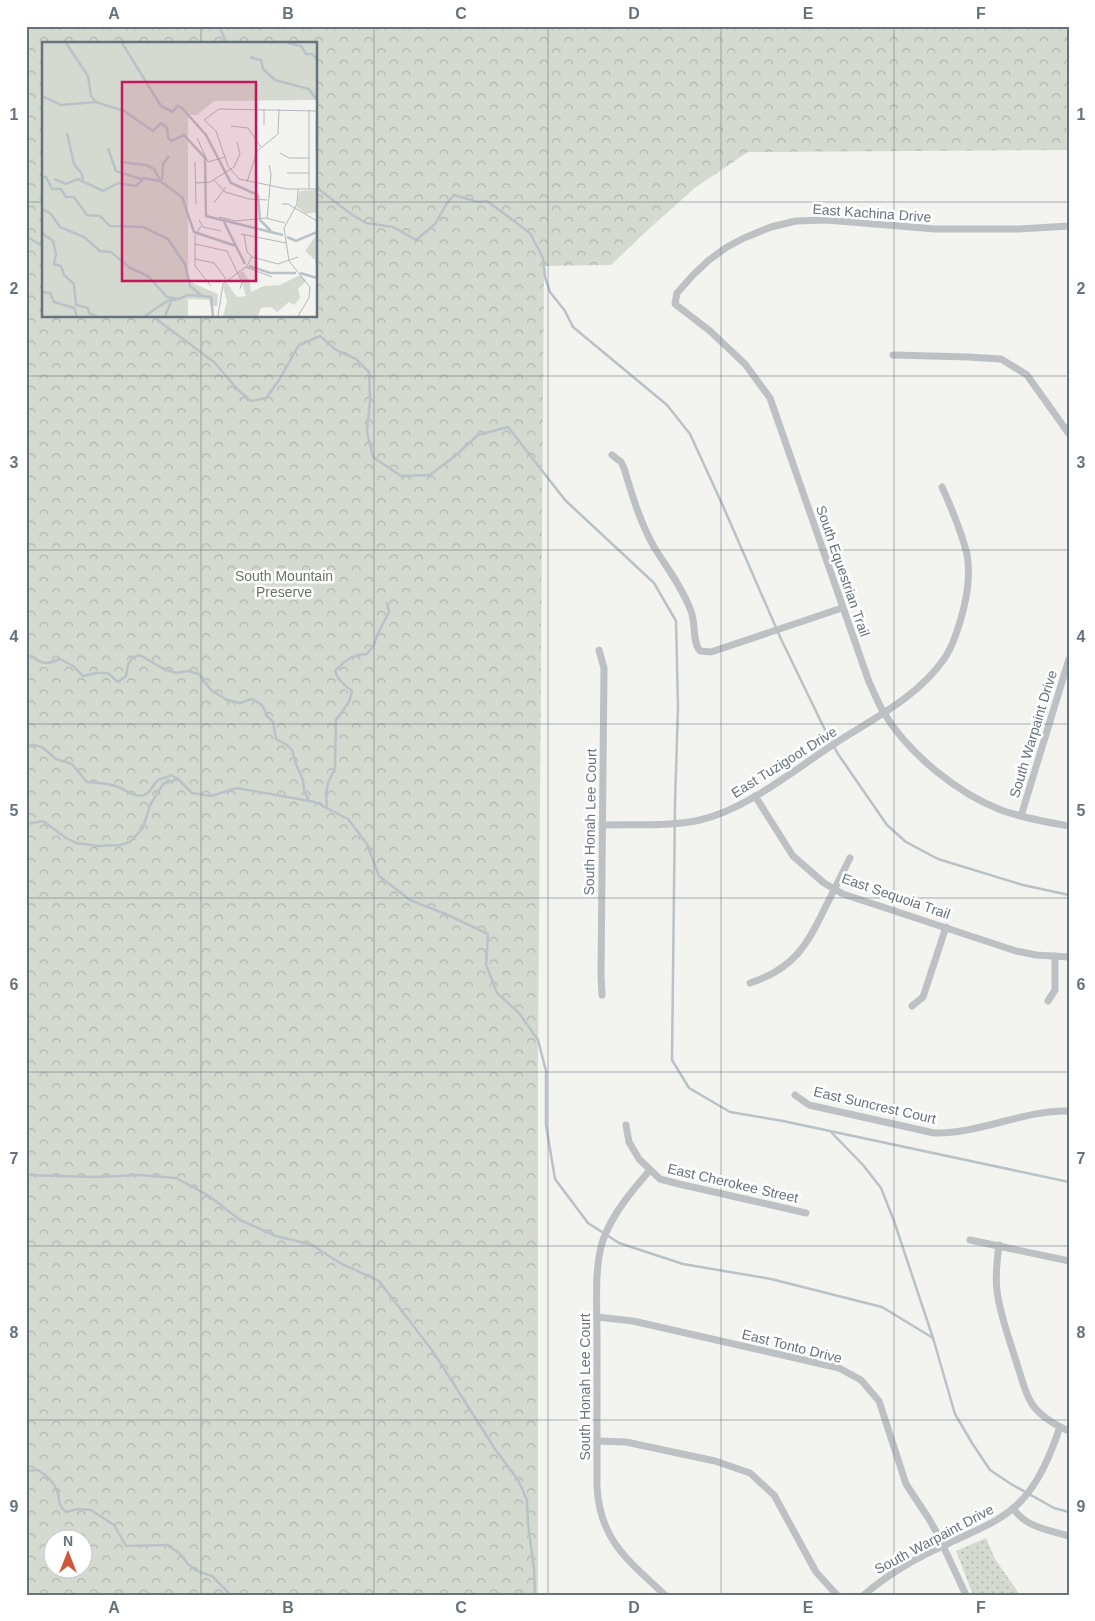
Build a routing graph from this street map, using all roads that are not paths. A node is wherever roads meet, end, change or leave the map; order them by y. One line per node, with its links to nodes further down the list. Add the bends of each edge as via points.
1 (1069, 226): 2 (street, East Kachina Drive, via 935,229 827,220 796,222 771,227 728,247 694,274 677,293)
2 (675, 304): 7 (street, South Equestrian Trail, via 710,331 744,364 770,398)
3 (893, 355): 4 (street, via 1001,359 1027,375)
4 (1069, 434)
5 (612, 455): 7 (street, via 624,468 646,532 686,597 698,650 711,652)
6 (942, 487): 10 (street, East Tuzigoot Drive, via 967,556 968,589 960,625 945,659 919,687)
7 (842, 608): 10 (street, South Equestrian Trail)
8 (599, 650): 13 (street, South Honah Lee Court, via 604,668)
9 (1069, 660): 12 (street, South Warpaint Drive)
10 (884, 713): 11 (street, East Tuzigoot Drive); 12 (street, South Equestrian Trail, via 908,745 958,788)
11 (755, 796): 13 (street, East Tuzigoot Drive, via 722,814 700,820 668,824); 16 (street, East Sequoia Trail, via 794,856)
12 (1021, 816): 14 (street, South Equestrian Trail)
13 (602, 824): 21 (street, South Honah Lee Court)
14 (1069, 826)
15 (850, 858): 16 (street)
16 (834, 889): 17 (street, East Sequoia Trail); 20 (street, via 811,937 794,959 778,972)
17 (946, 927): 18 (street, East Sequoia Trail, via 1016,951); 23 (street, via 923,997)
18 (1056, 956): 19 (street, East Sequoia Trail); 22 (street, via 1055,990)
19 (1069, 957)
20 (750, 983)
21 (602, 995)
22 (1048, 1001)
23 (912, 1006)
24 (795, 1095): 25 (street, East Suncrest Court, via 809,1105 948,1133 1048,1112)
25 (1069, 1111)
26 (626, 1125): 27 (street, East Cherokee Street, via 629,1142)
27 (650, 1170): 28 (street, East Cherokee Street, via 660,1179); 32 (street, South Honah Lee Court, via 613,1217 603,1242 598,1268)
28 (806, 1213)
29 (970, 1240): 30 (street)
30 (999, 1245): 31 (street); 33 (street, via 997,1291 1024,1385 1032,1404)
31 (1069, 1261)
32 (597, 1318): 35 (street, South Honah Lee Court); 38 (street, East Tonto Drive, via 633,1321 830,1366 861,1380 879,1401 906,1484)
33 (1060, 1427): 34 (street); 36 (street, South Warpaint Drive, via 1045,1466)
34 (1069, 1431)
35 (597, 1442): 39 (street, South Honah Lee Court, via 598,1501 607,1532 626,1558); 40 (street, via 626,1442 715,1461 750,1473 774,1495 816,1572)
36 (1013, 1508): 37 (street, via 1031,1525); 38 (street, South Warpaint Drive, via 1001,1518)
37 (1069, 1536)
38 (943, 1546): 41 (street, South Warpaint Drive, via 888,1576); 42 (street, East Tonto Drive)
39 (665, 1595)
40 (837, 1595)
41 (864, 1595)
42 (966, 1595)

